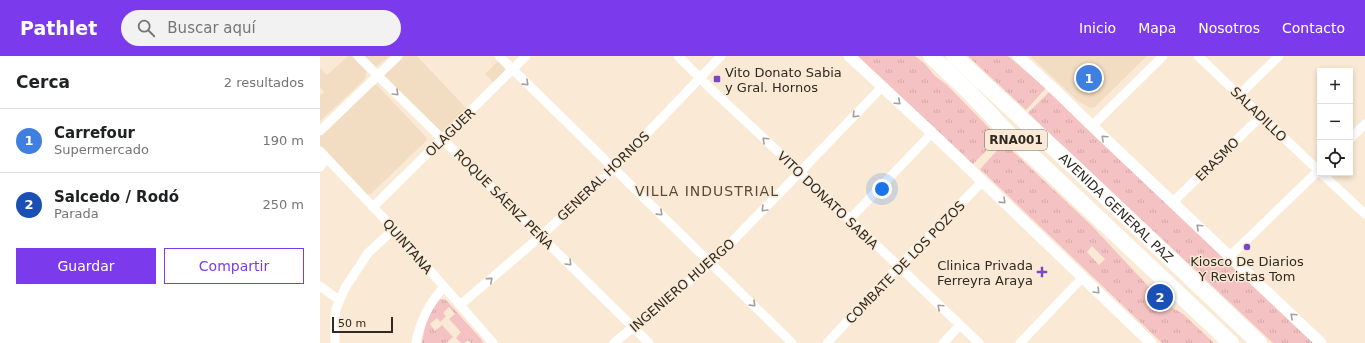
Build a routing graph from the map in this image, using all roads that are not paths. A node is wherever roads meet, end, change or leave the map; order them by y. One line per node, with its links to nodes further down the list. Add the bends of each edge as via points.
1 (358, 56): 15 (street, ROQUE SÁENZ PEÑA)
2 (398, 56): 15 (street)
3 (499, 56): 14 (street)
4 (526, 56): 14 (street, OLAGUER)
5 (678, 56): 16 (street, VITO DONATO SABIA)
6 (721, 56): 16 (street, GENERAL HORNOS)
7 (849, 56): 17 (street)
8 (931, 56): 61 (highway, AVENIDA GENERAL PAZ / RNA001, via 1012,137)
9 (954, 56): 62 (highway, AVENIDA GENERAL PAZ / RNA001)
10 (1018, 56): 21 (street)
11 (1163, 56): 21 (street)
12 (1198, 56): 18 (street, SALADILLO)
13 (1279, 56): 18 (street)
14 (512, 70): 25 (street, OLAGUER); 28 (street, one-way to 28)
15 (378, 75): 22 (street); 25 (street, ROQUE SÁENZ PEÑA, one-way to 25)
16 (700, 78): 28 (street, GENERAL HORNOS); 30 (street, VITO DONATO SABIA, one-way to 16)
17 (882, 87): 23 (street, one-way to 23); 30 (street, INGENIERO HUERGO, one-way to 30)
18 (1239, 95): 19 (street, SALADILLO)
19 (1261, 116): 29 (street, SALADILLO); 34 (street, ERASMO)
20 (1365, 124): 24 (street)
21 (1092, 126): 34 (street, one-way to 21)
22 (320, 131)
23 (932, 133): 33 (street); 37 (street)
24 (1353, 136)
25 (442, 139): 35 (street, OLAGUER); 39 (street, ROQUE SÁENZ PEÑA)
26 (323, 154): 27 (street); 35 (street, QUINTANA)
27 (320, 167)
28 (614, 168): 39 (street, GENERAL HORNOS); 41 (street, one-way to 41)
29 (1317, 168)
30 (800, 172): 37 (street, VITO DONATO SABIA); 41 (street, INGENIERO HUERGO, one-way to 41)
31 (1317, 174): 40 (street)
32 (1325, 176): 36 (street, SALADILLO)
33 (983, 181): 42 (street, COMBATE DE LOS POZOS); 43 (street, one-way to 43)
34 (1173, 202): 40 (street, one-way to 34)
35 (373, 207): 38 (street, QUINTANA)
36 (1365, 214)
37 (849, 220): 42 (street, VITO DONATO SABIA)
38 (394, 229): 45 (street, QUINTANA); 46 (street, via 368,253)
39 (541, 236): 47 (street, GENERAL HORNOS, one-way to 39); 49 (street, ROQUE SÁENZ PEÑA, one-way to 49)
40 (1230, 256): 63 (street, one-way to 40)
41 (711, 263): 49 (street, INGENIERO HUERGO); 55 (street, one-way to 55)
42 (898, 267): 48 (street, VITO DONATO SABIA, one-way to 42); 56 (street, COMBATE DE LOS POZOS)
43 (1083, 277): 59 (street); 60 (street, one-way to 60)
44 (320, 286): 46 (street)
45 (444, 287): 47 (street, QUINTANA); 51 (street, via 426,312)
46 (339, 300): 50 (street, via 335,317)
47 (460, 305): 52 (street, QUINTANA)
48 (960, 325): 57 (street); 58 (street, VITO DONATO SABIA)
49 (634, 327): 53 (street, INGENIERO HUERGO); 54 (street, ROQUE SÁENZ PEÑA)
50 (335, 343)
51 (416, 343)
52 (493, 343)
53 (614, 343)
54 (649, 343)
55 (792, 343)
56 (827, 343)
57 (942, 343)
58 (979, 343)
59 (1020, 343)
60 (1151, 343)
61 (1231, 343)
62 (1259, 343)
63 (1321, 343)

